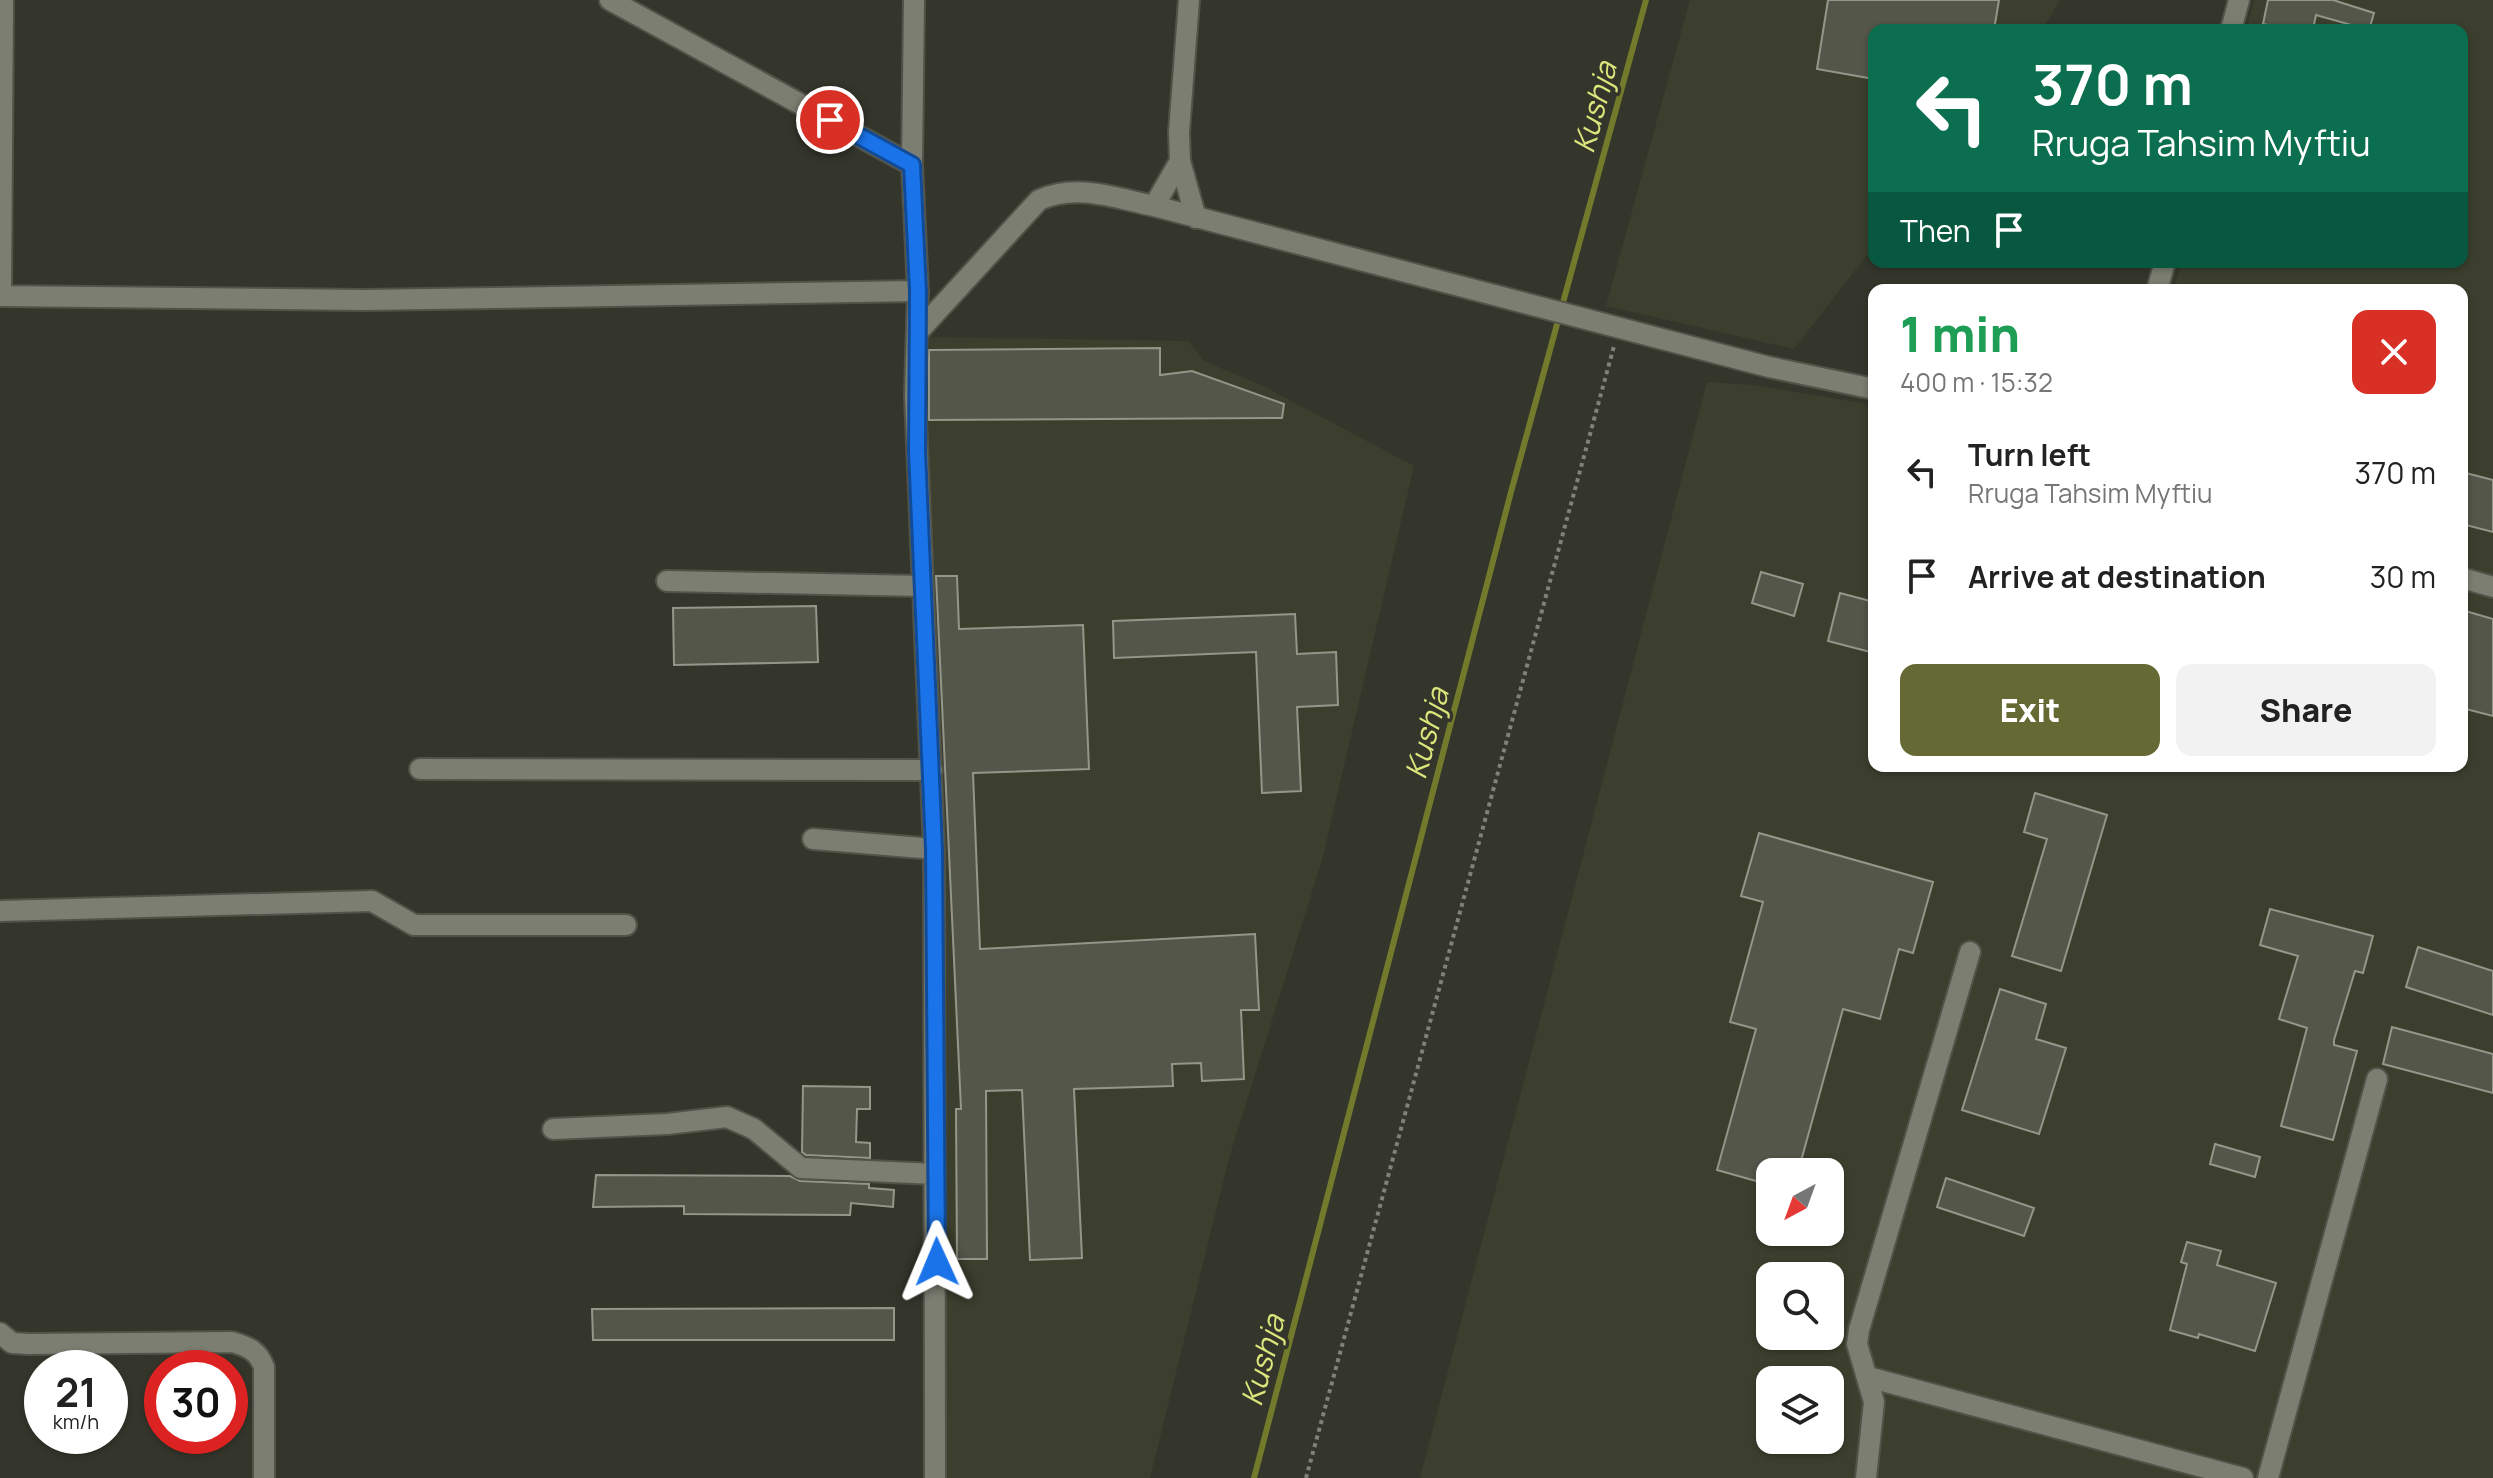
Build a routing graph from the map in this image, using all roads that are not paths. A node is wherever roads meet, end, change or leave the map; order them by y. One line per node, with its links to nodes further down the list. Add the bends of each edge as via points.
1 (3, 0): 12 (street)
2 (610, 0): 8 (street)
3 (914, 0): 8 (street)
4 (1189, 0): 7 (street)
5 (2239, 0): 6 (street)
6 (2233, 24)
7 (1180, 161): 9 (street); 10 (street)
8 (912, 165): 11 (street)
9 (1154, 206): 10 (street); 13 (street, via 1082,191 1056,192 1039,200)
10 (1196, 218): 14 (street, via 1769,367)
11 (918, 291): 12 (street, via 364,300); 13 (street)
12 (0, 296)
13 (917, 333): 17 (street)
14 (1868, 388)
15 (2468, 580): 18 (street)
16 (667, 581): 17 (street)
17 (922, 586): 20 (street)
18 (2493, 587)
19 (420, 769): 20 (street)
20 (932, 770): 22 (street)
21 (813, 839): 22 (street)
22 (934, 849): 28 (street)
23 (0, 911): 24 (street, via 372,901 414,925)
24 (626, 925)
25 (1970, 952): 30 (street, via 1859,1330 1857,1344)
26 (2377, 1079): 35 (street)
27 (553, 1129): 28 (street, via 727,1117 754,1129 801,1168)
28 (935, 1174): 32 (street)
29 (0, 1333): 31 (street, via 12,1343 28,1344 247,1346 264,1367)
30 (1868, 1377): 33 (street, via 1874,1402); 34 (street)
31 (264, 1478)
32 (935, 1478)
33 (1866, 1478)
34 (2243, 1478)
35 (2268, 1478)

